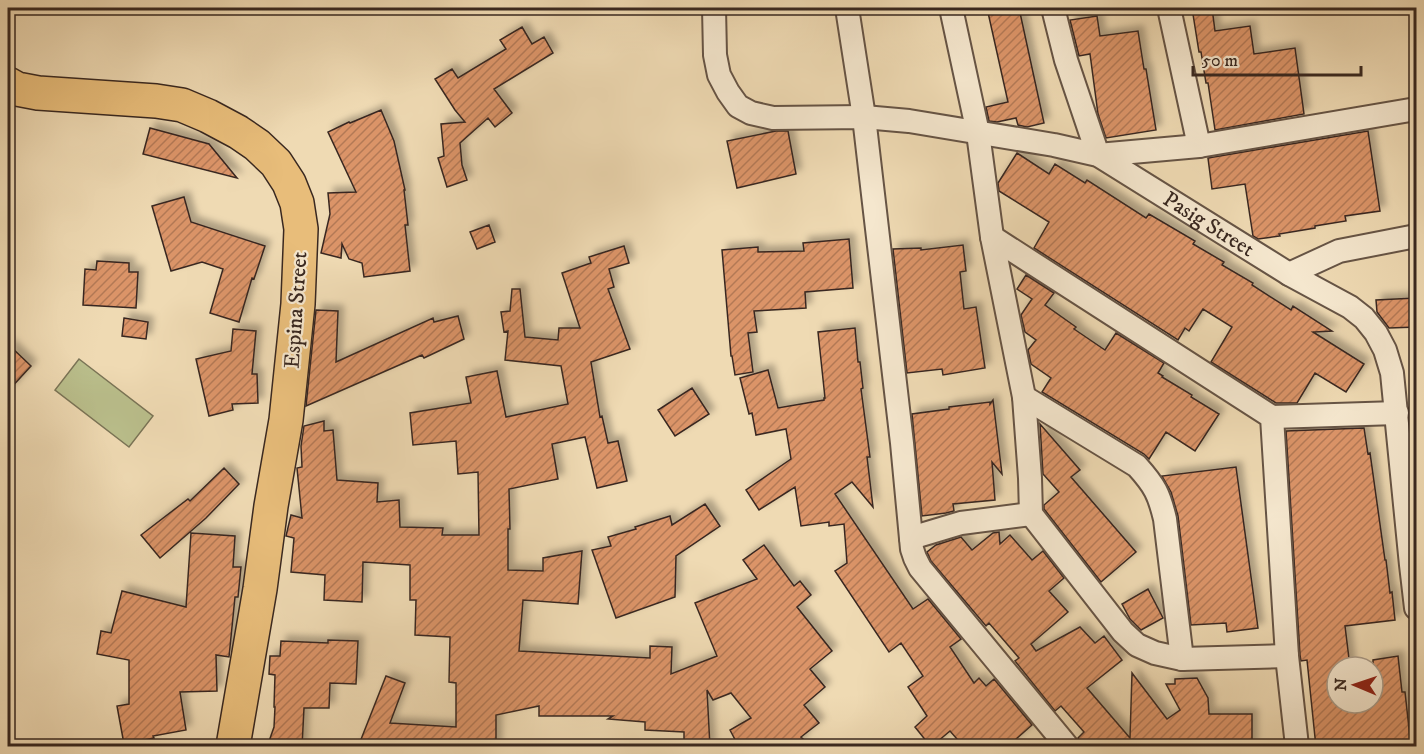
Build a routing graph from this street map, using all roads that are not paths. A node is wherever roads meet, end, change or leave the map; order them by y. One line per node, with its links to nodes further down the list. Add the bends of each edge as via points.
1 (714, 8): 8 (street, Pasig Street, via 719,75 738,106 773,118)
2 (848, 8): 8 (street)
3 (951, 8): 9 (street)
4 (1053, 8): 11 (street)
5 (1168, 8): 10 (street)
6 (8, 84): 24 (main road, Espina Street, via 38,93 182,105 257,145 276,163 297,203 301,229 298,304 286,420)
7 (1416, 109): 10 (street)
8 (864, 117): 9 (street, Pasig Street); 19 (street)
9 (978, 133): 11 (street, Pasig Street); 13 (street)
10 (1199, 146): 11 (street)
11 (1098, 155): 14 (street, Pasig Street)
12 (1416, 236): 14 (street, via 1339,251)
13 (992, 237): 15 (street); 17 (street)
14 (1289, 274): 16 (street, Pasig Street, via 1350,307 1376,333 1392,373)
15 (1024, 397): 18 (street); 23 (street, via 1137,466 1151,482 1165,519)
16 (1397, 413): 17 (street); 20 (street, Pasig Street)
17 (1272, 417): 22 (street)
18 (1031, 514): 19 (street, via 961,523); 23 (street, via 1123,632 1137,645)
19 (912, 538): 25 (street, via 920,568)
20 (1414, 563): 21 (street, Pasig Street)
21 (1416, 608)
22 (1287, 656): 23 (street); 26 (street)
23 (1182, 659)
24 (233, 747)
25 (1067, 747)
26 (1298, 747)

